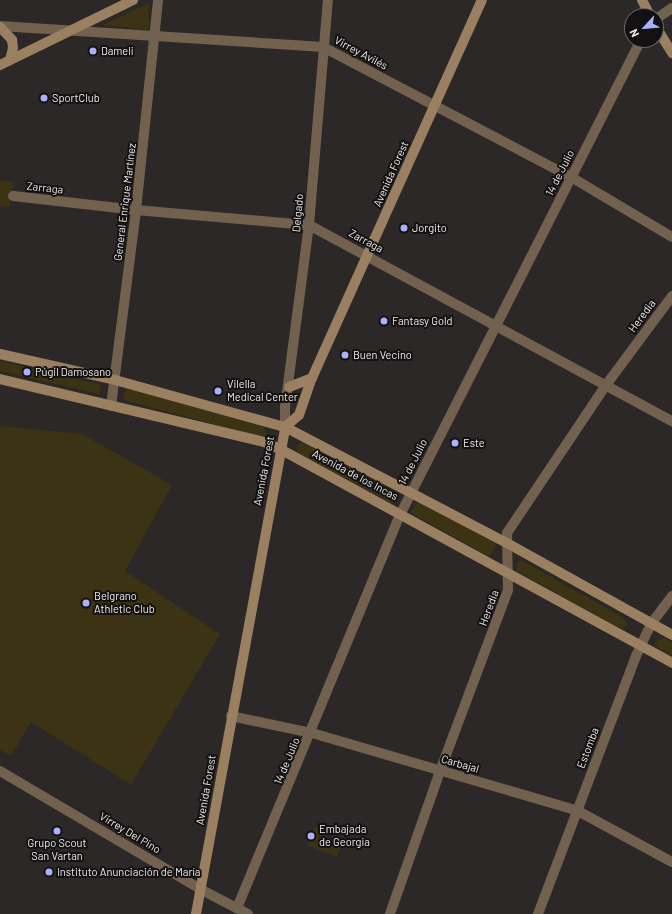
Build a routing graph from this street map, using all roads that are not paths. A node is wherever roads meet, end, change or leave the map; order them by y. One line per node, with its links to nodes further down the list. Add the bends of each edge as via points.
1 (133, 0): 6 (main road)
2 (158, 0): 7 (street, General Enrique Martínez)
3 (328, 0): 9 (street, Delgado)
4 (482, 0): 14 (main road, Avenida Forest)
5 (0, 27): 6 (street, Virrey Avilés); 12 (main road, via 12,40 14,48)
6 (68, 32): 7 (street, Virrey Avilés); 12 (main road)
7 (156, 37): 9 (street, Virrey Avilés); 17 (street, General Enrique Martínez)
8 (664, 40): 11 (main road)
9 (324, 47): 14 (street, Virrey Avilés); 18 (street, Delgado)
10 (637, 48): 15 (street, 14 de Julio)
11 (672, 53)
12 (10, 60): 13 (main road)
13 (0, 65)
14 (434, 106): 15 (street, Virrey Avilés); 20 (main road, Avenida Forest)
15 (571, 177): 19 (street, Virrey Avilés); 22 (street, 14 de Julio)
16 (13, 196): 17 (street, Zarraga)
17 (136, 210): 18 (street, Zarraga); 26 (street, General Enrique Martínez)
18 (309, 225): 20 (street, Zarraga); 28 (street, Delgado)
19 (672, 236)
20 (368, 256): 22 (street, Zarraga); 24 (main road, Avenida Forest)
21 (672, 296): 27 (street, Heredia)
22 (496, 324): 27 (street, Zarraga); 33 (street, 14 de Julio)
23 (0, 354): 26 (main road, Avenida de los Incas)
24 (312, 378): 28 (main road); 31 (main road, Avenida Forest, via 299,415)
25 (0, 379): 29 (main road, Avenida de los Incas)
26 (115, 380): 29 (street, General Enrique Martínez); 31 (main road, Avenida de los Incas)
27 (606, 385): 30 (street, Zarraga); 35 (street, Heredia, via 507,533)
28 (289, 387): 31 (street, Delgado, via 285,407)
29 (111, 406): 32 (main road, Avenida de los Incas, via 264,442)
30 (672, 421)
31 (285, 428): 32 (main road, Avenida Forest); 33 (main road, Avenida de los Incas)
32 (280, 449): 34 (main road, Avenida de los Incas); 42 (main road, Avenida Forest)
33 (411, 492): 34 (street, 14 de Julio); 35 (main road, Avenida de los Incas)
34 (401, 512): 36 (main road, Avenida de los Incas); 43 (street, 14 de Julio)
35 (507, 543): 36 (street, Heredia); 38 (main road, Avenida de los Incas)
36 (508, 572): 40 (main road, Avenida de los Incas); 44 (street, Heredia, via 508,590)
37 (672, 596): 38 (street, Estomba)
38 (651, 624): 39 (main road, Avenida de los Incas); 40 (street, Estomba)
39 (672, 635)
40 (640, 646): 41 (main road, Avenida de los Incas); 46 (street, Estomba)
41 (672, 663)
42 (231, 716): 43 (street, Carbajal); 48 (main road, Avenida Forest)
43 (312, 733): 44 (street, Carbajal); 49 (street, 14 de Julio)
44 (440, 770): 46 (street, Carbajal); 52 (street, Heredia)
45 (0, 771): 48 (street, Virrey Del Pino)
46 (578, 811): 47 (street, Carbajal); 53 (street, Estomba)
47 (672, 862)
48 (200, 889): 49 (street, Virrey Del Pino); 50 (main road, Avenida Forest)
49 (237, 908): 51 (street, Virrey Del Pino)
50 (196, 914)
51 (248, 914)
52 (390, 914)
53 (538, 914)

